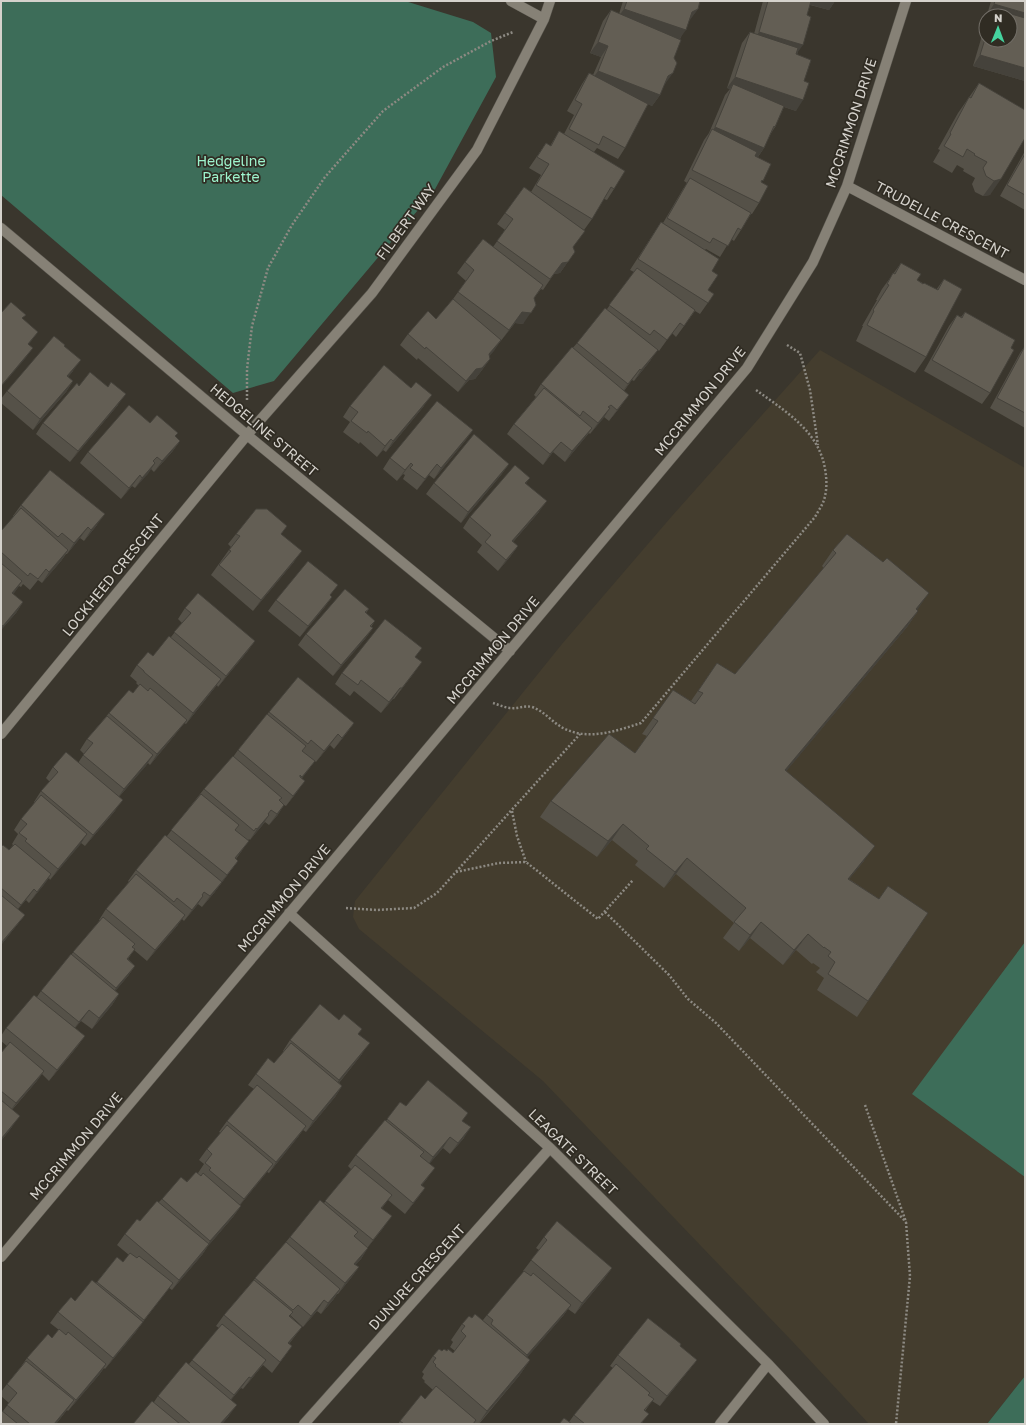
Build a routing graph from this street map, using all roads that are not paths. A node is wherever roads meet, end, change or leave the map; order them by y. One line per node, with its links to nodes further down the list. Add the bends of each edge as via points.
1 (511, 1): 4 (street)
2 (550, 1): 4 (street, FILBERT WAY)
3 (906, 1): 5 (street, MCCRIMMON DRIVE)
4 (544, 18): 8 (street, FILBERT WAY, via 477,150 372,293)
5 (846, 186): 7 (street, TRUDELLE CRESCENT); 9 (street, MCCRIMMON DRIVE, via 813,262 748,368)
6 (2, 230): 8 (street, HEDGELINE STREET)
7 (1025, 280)
8 (247, 435): 9 (street, HEDGELINE STREET); 10 (street, LOCKHEED CRESCENT)
9 (510, 651): 11 (street, MCCRIMMON DRIVE)
10 (1, 734)
11 (290, 914): 12 (street, LEAGATE STREET); 13 (street, MCCRIMMON DRIVE)
12 (550, 1148): 14 (street, LEAGATE STREET); 15 (street, DUNURE CRESCENT)
13 (1, 1257)
14 (768, 1364): 16 (street); 17 (street, LEAGATE STREET)
15 (304, 1424)
16 (720, 1424)
17 (824, 1424)

